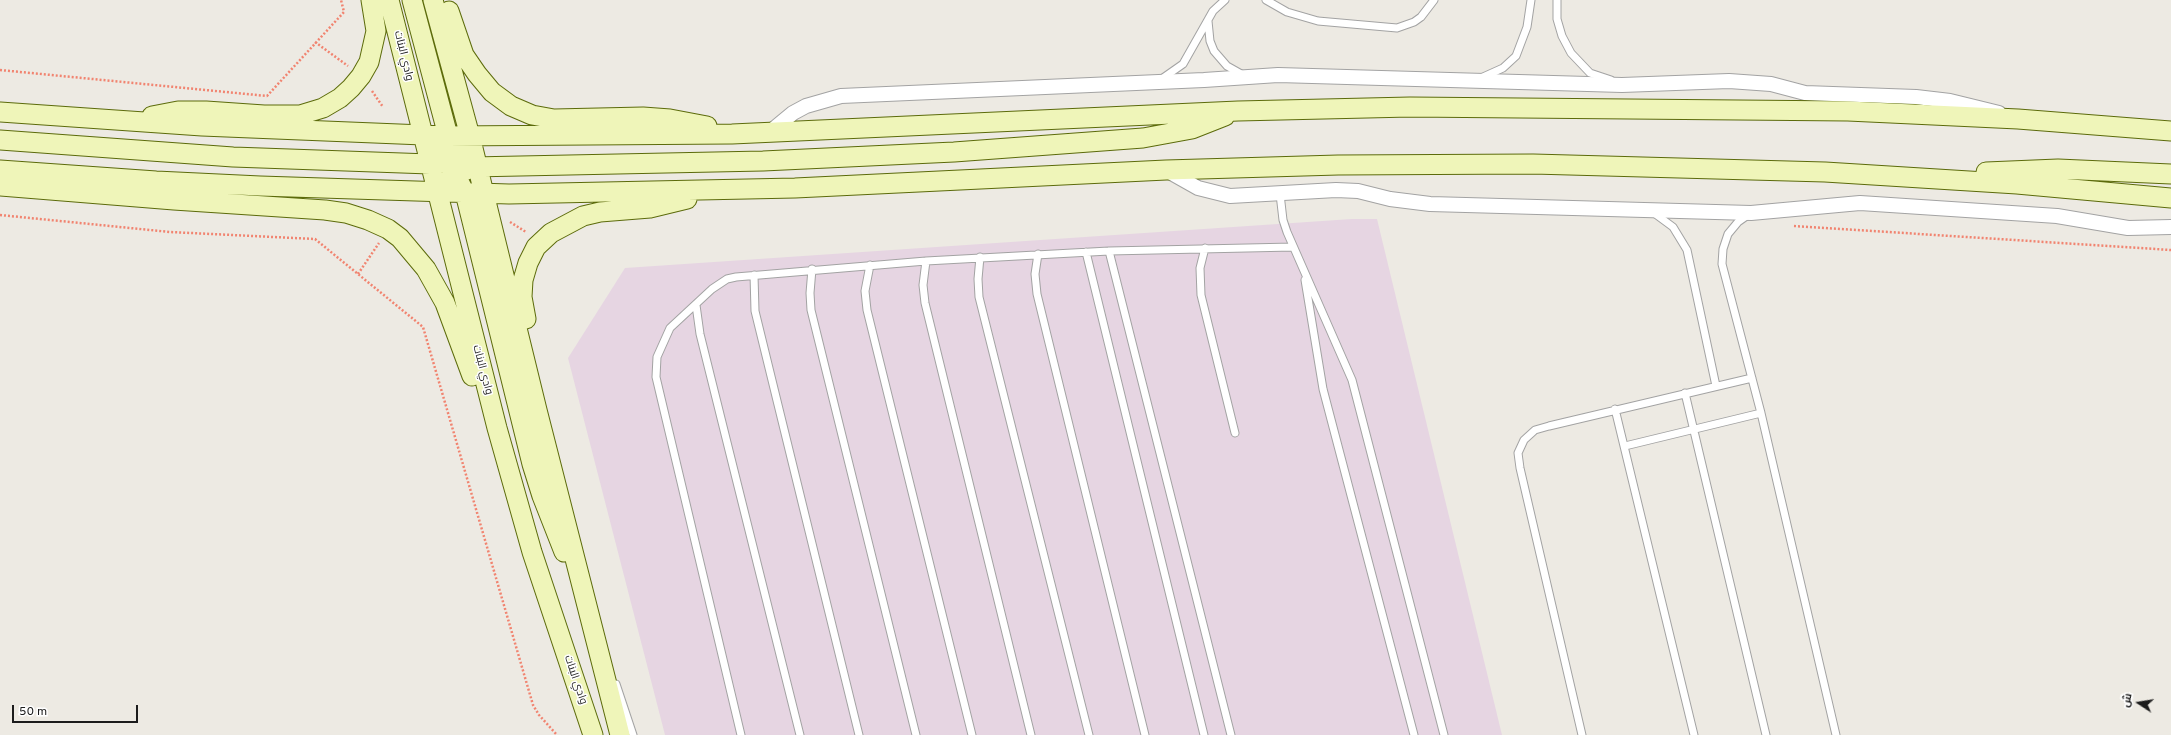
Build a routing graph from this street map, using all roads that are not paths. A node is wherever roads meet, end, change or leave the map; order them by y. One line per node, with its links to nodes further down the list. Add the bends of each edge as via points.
1 (371, 0): 19 (main road, via 375,37 369,62 361,76 340,98 323,108 300,115 178,111)
2 (389, 0): 23 (main road, وادي البنات)
3 (412, 0): 24 (main road)
4 (433, 0): 25 (main road, وادي البنات)
5 (446, 0): 22 (main road, via 464,55 492,92 511,106 532,115 554,119 670,119 708,126)
6 (1225, 0): 11 (lane, via 1213,11)
7 (1266, 0): 8 (lane, via 1287,12 1318,21 1397,28 1421,17)
8 (1434, 0)
9 (1531, 0): 13 (lane, via 1527,26 1516,56 1503,68)
10 (1557, 0): 15 (lane, via 1559,25 1571,53 1590,73)
11 (1208, 21): 12 (lane, via 1210,41 1220,59 1234,71); 14 (lane, via 1183,64 1168,76)
12 (1252, 77): 13 (street); 14 (street)
13 (1471, 81): 15 (street)
14 (1149, 83): 21 (street, via 841,96 806,106 787,117)
15 (1622, 84): 18 (street, via 1757,82 1805,93 1916,97 1950,101)
16 (1238, 111): 18 (main road, via 1410,107 1763,109); 21 (main road); 27 (main road, via 1192,129 1143,138 970,151 747,162)
17 (0, 112): 19 (main road)
18 (2018, 119): 20 (main road)
19 (135, 122): 23 (main road)
20 (2171, 131)
21 (770, 132): 22 (main road)
22 (732, 134): 25 (main road)
23 (423, 136): 24 (main road); 27 (main road, وادي البنات)
24 (448, 136): 25 (main road); 27 (main road)
25 (470, 136): 27 (main road, وادي البنات)
26 (0, 140): 27 (main road, via 226,157)
27 (455, 165): 34 (main road); 35 (main road, وادي البنات); 36 (main road, وادي البنات)
28 (0, 170): 35 (main road, via 156,181)
29 (1166, 170): 31 (main road, via 1338,165 1526,164 1728,168); 33 (main road); 37 (street, via 1198,188 1214,193 1244,197)
30 (2171, 174): 31 (main road, via 2058,169)
31 (1923, 178): 38 (main road)
32 (0, 186): 60 (main road, via 326,210 346,213 388,229 414,252 436,284 479,394)
33 (709, 191): 36 (main road); 58 (main road, via 650,208 583,216 551,233 536,247 523,280 522,297 537,380)
34 (465, 192): 35 (main road); 36 (main road); 64 (main road, via 542,496 556,534)
35 (437, 193): 60 (main road, وادي البنات)
36 (485, 193): 58 (main road, وادي البنات)
37 (1280, 194): 39 (street, via 1358,191 1390,199 1430,204); 42 (lane, via 1283,220)
38 (2171, 198)
39 (1650, 211): 40 (street); 55 (lane, via 1673,227 1687,250)
40 (1751, 213): 41 (street, via 1860,203 2057,216 2128,228); 54 (lane, via 1738,222 1728,234 1722,264)
41 (2171, 227)
42 (1293, 247): 43 (lane); 51 (lane)
43 (1205, 248): 44 (lane); 62 (lane, via 1200,268 1201,295)
44 (1109, 251): 45 (lane); 78 (lane)
45 (1086, 252): 46 (lane); 77 (lane)
46 (1038, 254): 47 (lane); 76 (lane, via 1037,294)
47 (980, 257): 48 (lane); 75 (lane, via 979,296)
48 (926, 261): 49 (lane); 74 (lane, via 923,285 925,303)
49 (870, 265): 50 (lane); 73 (lane, via 865,291 867,310)
50 (812, 269): 52 (lane); 72 (lane, via 811,310)
51 (1304, 271): 79 (lane, via 1323,389); 80 (lane, via 1352,380)
52 (754, 275): 53 (lane, via 728,279); 71 (lane, via 755,311)
53 (696, 304): 69 (lane, via 670,328 665,337 657,357 656,377); 70 (lane, via 700,334)
54 (1752, 378): 55 (lane); 59 (lane)
55 (1716, 386): 56 (lane)
56 (1685, 393): 57 (lane); 61 (lane)
57 (1615, 409): 63 (lane); 81 (lane, via 1534,430 1524,440 1518,453)
58 (537, 410): 64 (main road, وادي البنات)
59 (1761, 413): 61 (lane); 84 (lane)
60 (497, 428): 66 (main road, وادي البنات, via 536,565)
61 (1693, 430): 63 (lane); 83 (lane)
62 (1235, 433)
63 (1625, 446): 82 (lane)
64 (583, 587): 65 (main road, وادي البنات)
65 (600, 655): 67 (main road, وادي البنات); 68 (lane, via 615,684)
66 (593, 735)
67 (620, 735)
68 (634, 735)
69 (741, 735)
70 (800, 735)
71 (859, 735)
72 (916, 735)
73 (972, 735)
74 (1031, 735)
75 (1088, 735)
76 (1145, 735)
77 (1204, 735)
78 (1231, 735)
79 (1414, 735)
80 (1444, 735)
81 (1582, 735)
82 (1694, 735)
83 (1766, 735)
84 (1836, 735)

